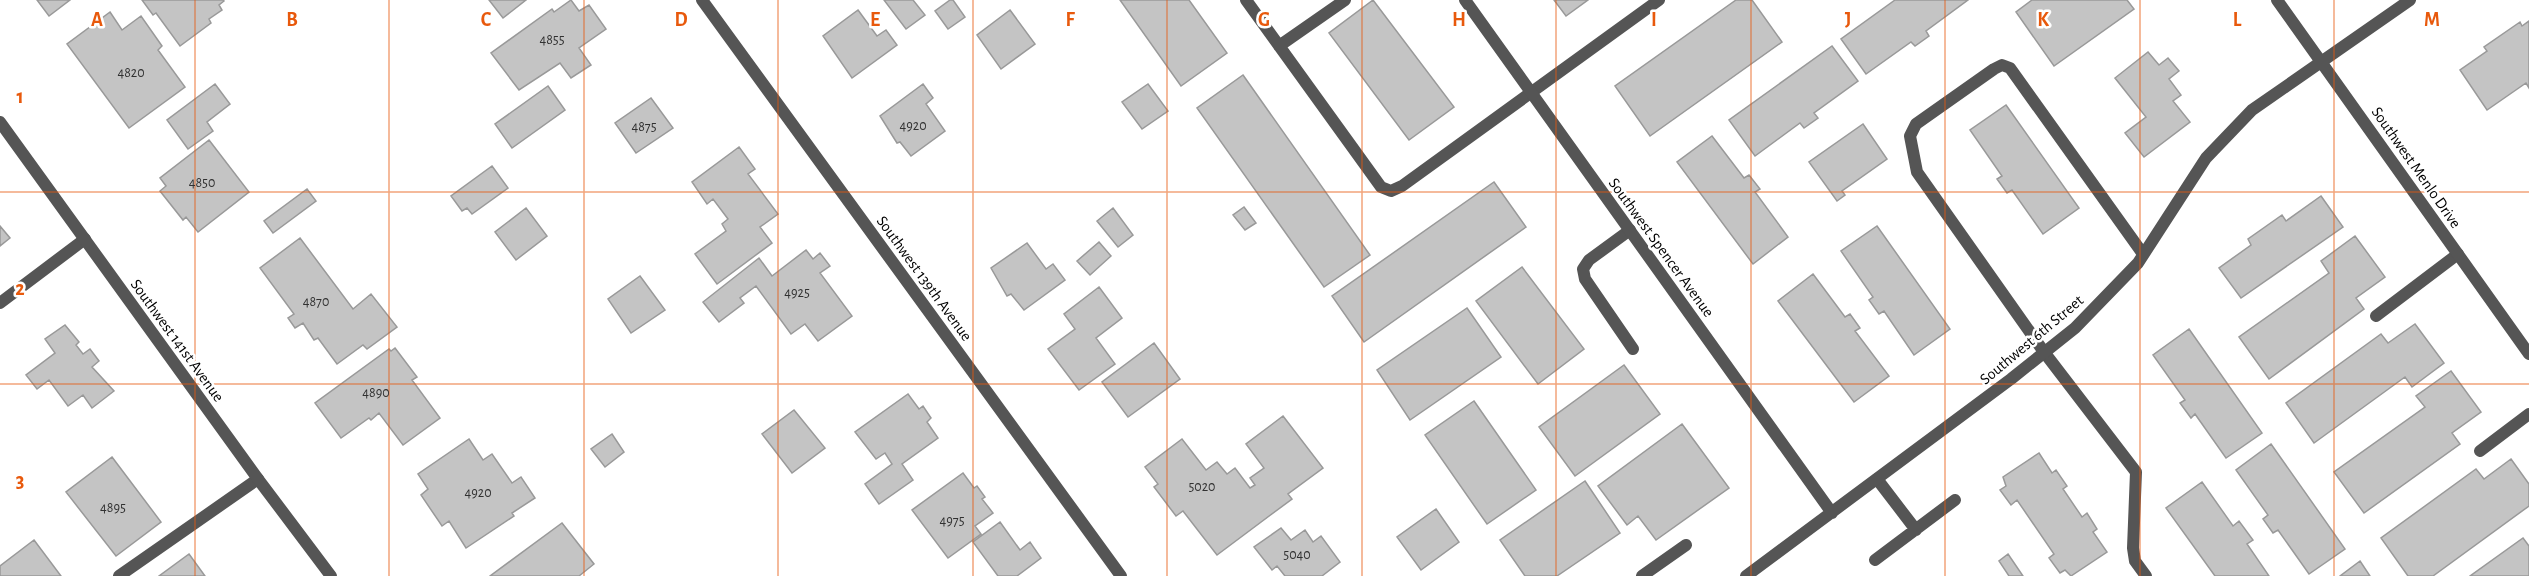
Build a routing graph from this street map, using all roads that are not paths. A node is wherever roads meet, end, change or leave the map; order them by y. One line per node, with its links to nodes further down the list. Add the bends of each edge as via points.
1 (702, 0): 32 (street, Southwest 139th Avenue)
2 (1246, 0): 8 (street)
3 (1345, 0): 8 (street)
4 (1465, 0): 10 (street, Southwest Spencer Avenue)
5 (1659, 0): 10 (street)
6 (2277, 0): 9 (street, Southwest Menlo Drive)
7 (2410, 0): 9 (street, Southwest 6th Street)
8 (1280, 46): 10 (street, via 1381,187 1391,191)
9 (2321, 62): 14 (street, Southwest 6th Street, via 2253,110 2206,158); 15 (street, Southwest Menlo Drive)
10 (1531, 93): 12 (street, Southwest Spencer Avenue)
11 (0, 122): 13 (street, Southwest 141st Avenue)
12 (1630, 230): 18 (street, via 1582,269); 26 (street, Southwest Spencer Avenue)
13 (85, 239): 16 (street); 23 (street, Southwest 141st Avenue)
14 (2143, 254): 19 (street, Southwest 6th Street, via 2075,328); 19 (street, via 2010,68 2002,65 1994,69 1916,124 1910,136 1917,172)
15 (2458, 254): 17 (street); 20 (street, Southwest Menlo Drive)
16 (0, 303)
17 (2376, 316)
18 (1633, 349)
19 (2044, 352): 24 (street, Southwest 6th Street); 35 (street, via 2136,472 2133,548 2135,561)
20 (2529, 354)
21 (2529, 414): 22 (street)
22 (2480, 451)
23 (258, 479): 30 (street); 31 (street, Southwest 141st Avenue)
24 (1878, 479): 26 (street, Southwest 6th Street); 27 (street)
25 (1955, 500): 27 (street)
26 (1832, 513): 34 (street, Southwest 6th Street)
27 (1916, 530): 29 (street)
28 (1686, 545): 33 (street)
29 (1875, 560)
30 (119, 576)
31 (331, 576)
32 (1121, 576)
33 (1642, 576)
34 (1746, 576)
35 (2146, 576)

